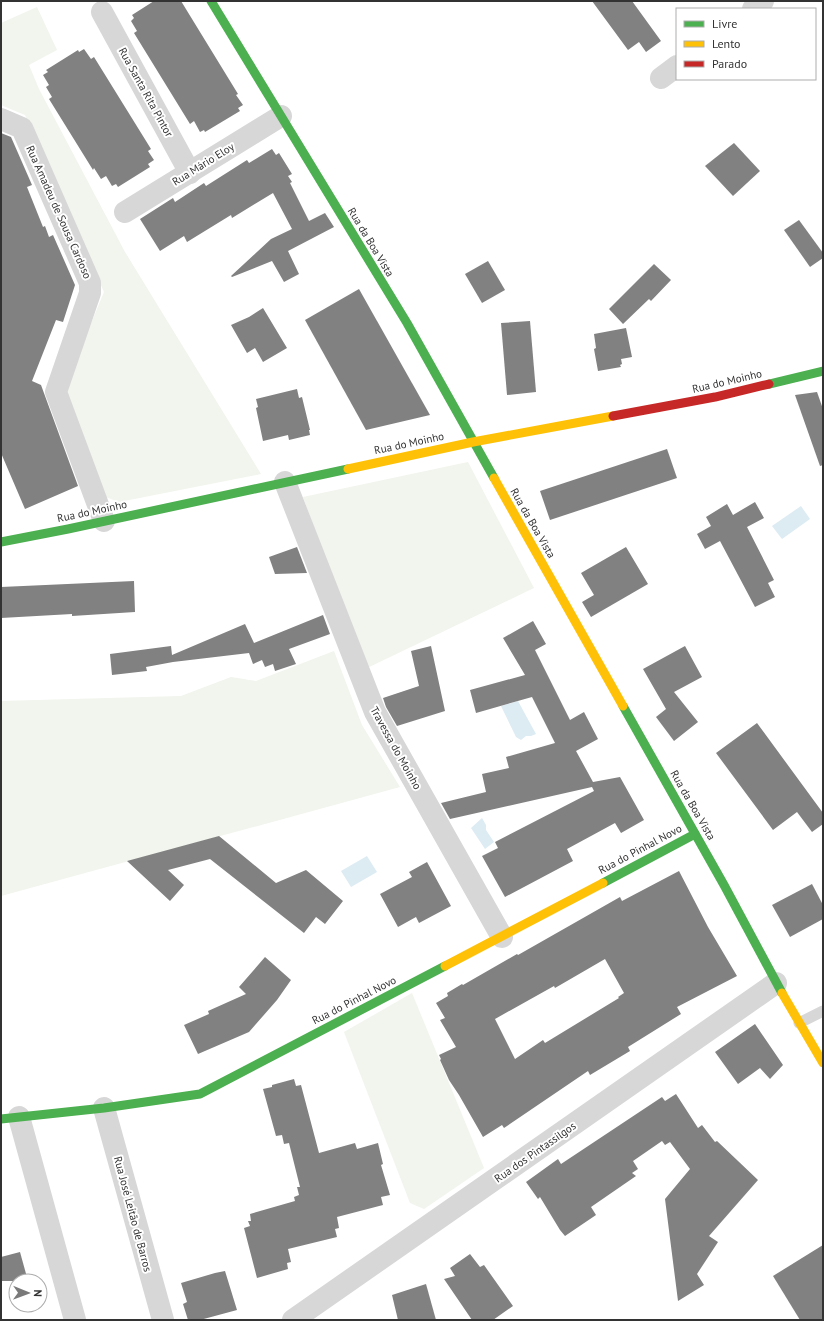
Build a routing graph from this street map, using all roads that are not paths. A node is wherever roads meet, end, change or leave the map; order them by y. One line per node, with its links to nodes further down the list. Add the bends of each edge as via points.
1 (211, 1): 5 (street, Rua da Boa Vista)
2 (763, 1): 3 (street)
3 (754, 8)
4 (102, 12): 7 (street, Rua Santa Rita Pintor)
5 (281, 116): 7 (street, Rua Mário Eloy); 10 (street, Rua da Boa Vista, via 406,323)
6 (1, 119): 12 (street, Rua Amadeu de Sousa Cardoso, via 22,128 90,283 90,293 56,392)
7 (190, 172): 8 (street, Rua Mário Eloy)
8 (125, 212)
9 (823, 371): 10 (street, Rua do Moinho, via 716,397)
10 (473, 442): 11 (street, Rua do Moinho); 14 (street, Rua da Boa Vista)
11 (285, 482): 12 (street, Rua do Moinho); 15 (street, Travessa do Moinho, via 375,712)
12 (104, 521): 13 (street, Rua do Moinho)
13 (3, 538)
14 (695, 834): 15 (street, Rua do Pinhal Novo); 16 (street, Rua da Boa Vista)
15 (502, 937): 20 (street, Rua do Pinhal Novo, via 200,1094)
16 (776, 983): 18 (street, Rua da Boa Vista); 24 (street, Rua dos Pintassilgos)
17 (823, 1011): 18 (lane)
18 (799, 1023): 19 (street, Rua da Boa Vista)
19 (823, 1063)
20 (104, 1108): 21 (street, Rua do Pinhal Novo); 23 (street, Rua José Leitão de Barros)
21 (10, 1118): 22 (street)
22 (75, 1320)
23 (163, 1320)
24 (294, 1320)

